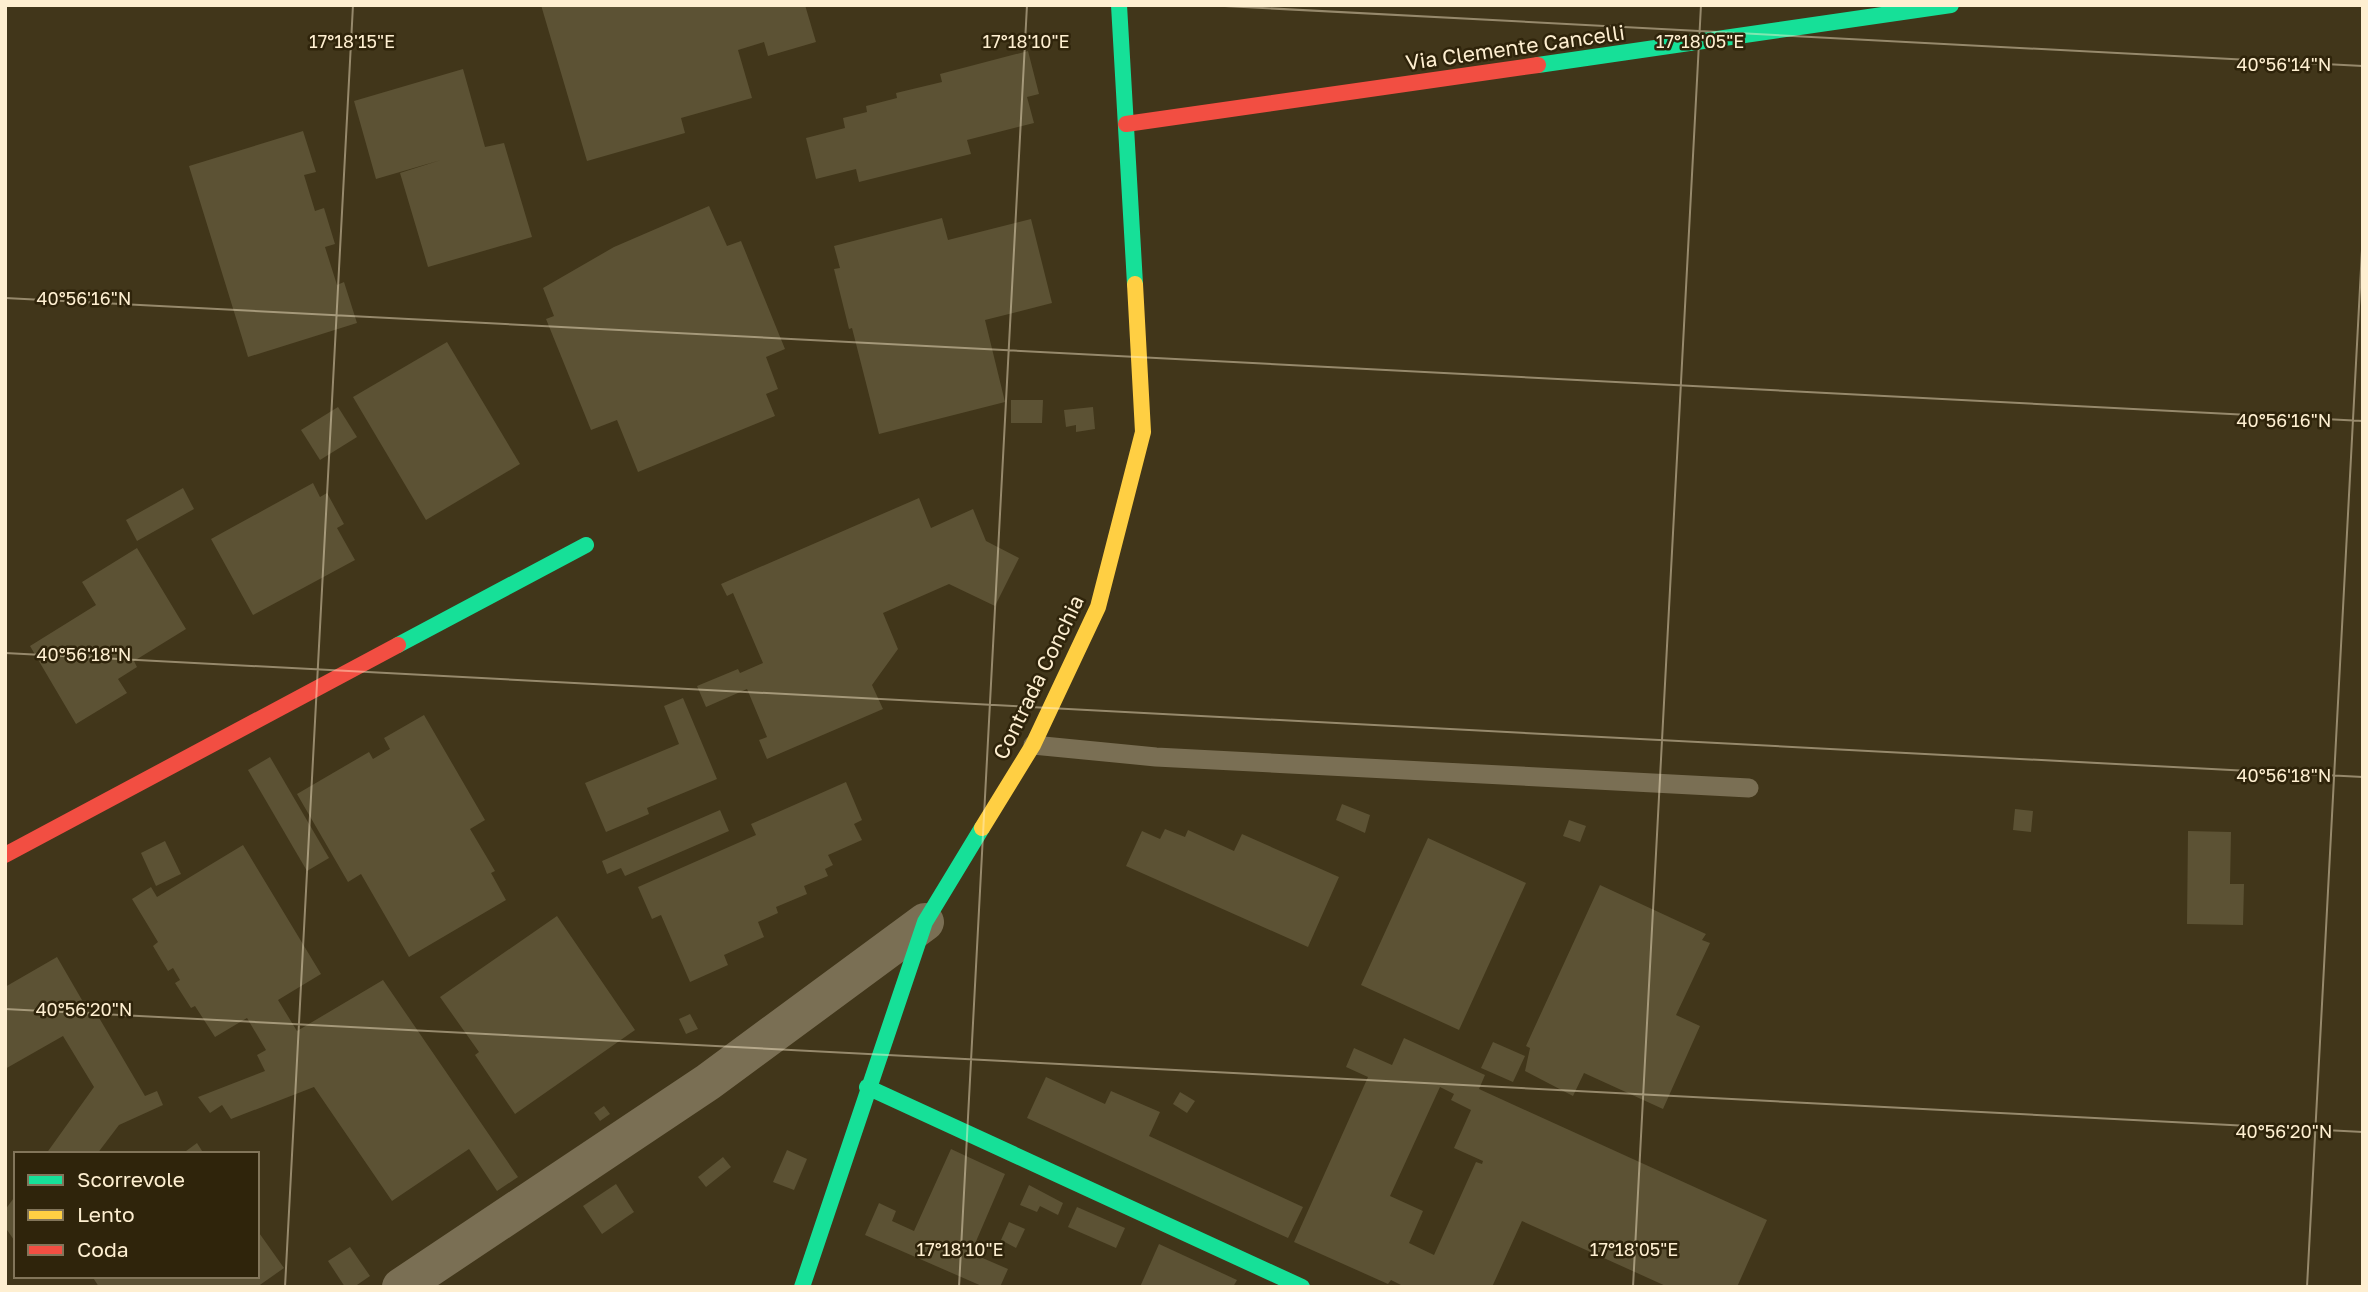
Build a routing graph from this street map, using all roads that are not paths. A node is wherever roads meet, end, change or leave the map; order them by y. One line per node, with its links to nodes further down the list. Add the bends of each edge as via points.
1 (1119, 5): 3 (street, Contrada Conchia)
2 (1951, 5): 3 (street, Via Clemente Cancelli)
3 (1126, 124): 5 (street, Contrada Conchia, via 1143,432 1098,607)
4 (586, 545): 7 (street)
5 (1033, 745): 6 (lane, via 1156,757); 8 (street, Contrada Conchia)
6 (1749, 788)
7 (5, 855)
8 (925, 922): 9 (street, Contrada Conchia); 10 (street, via 708,1082)
9 (867, 1087): 11 (street, Contrada Conchia); 12 (street)
10 (401, 1287)
11 (802, 1287)
12 (1302, 1287)

